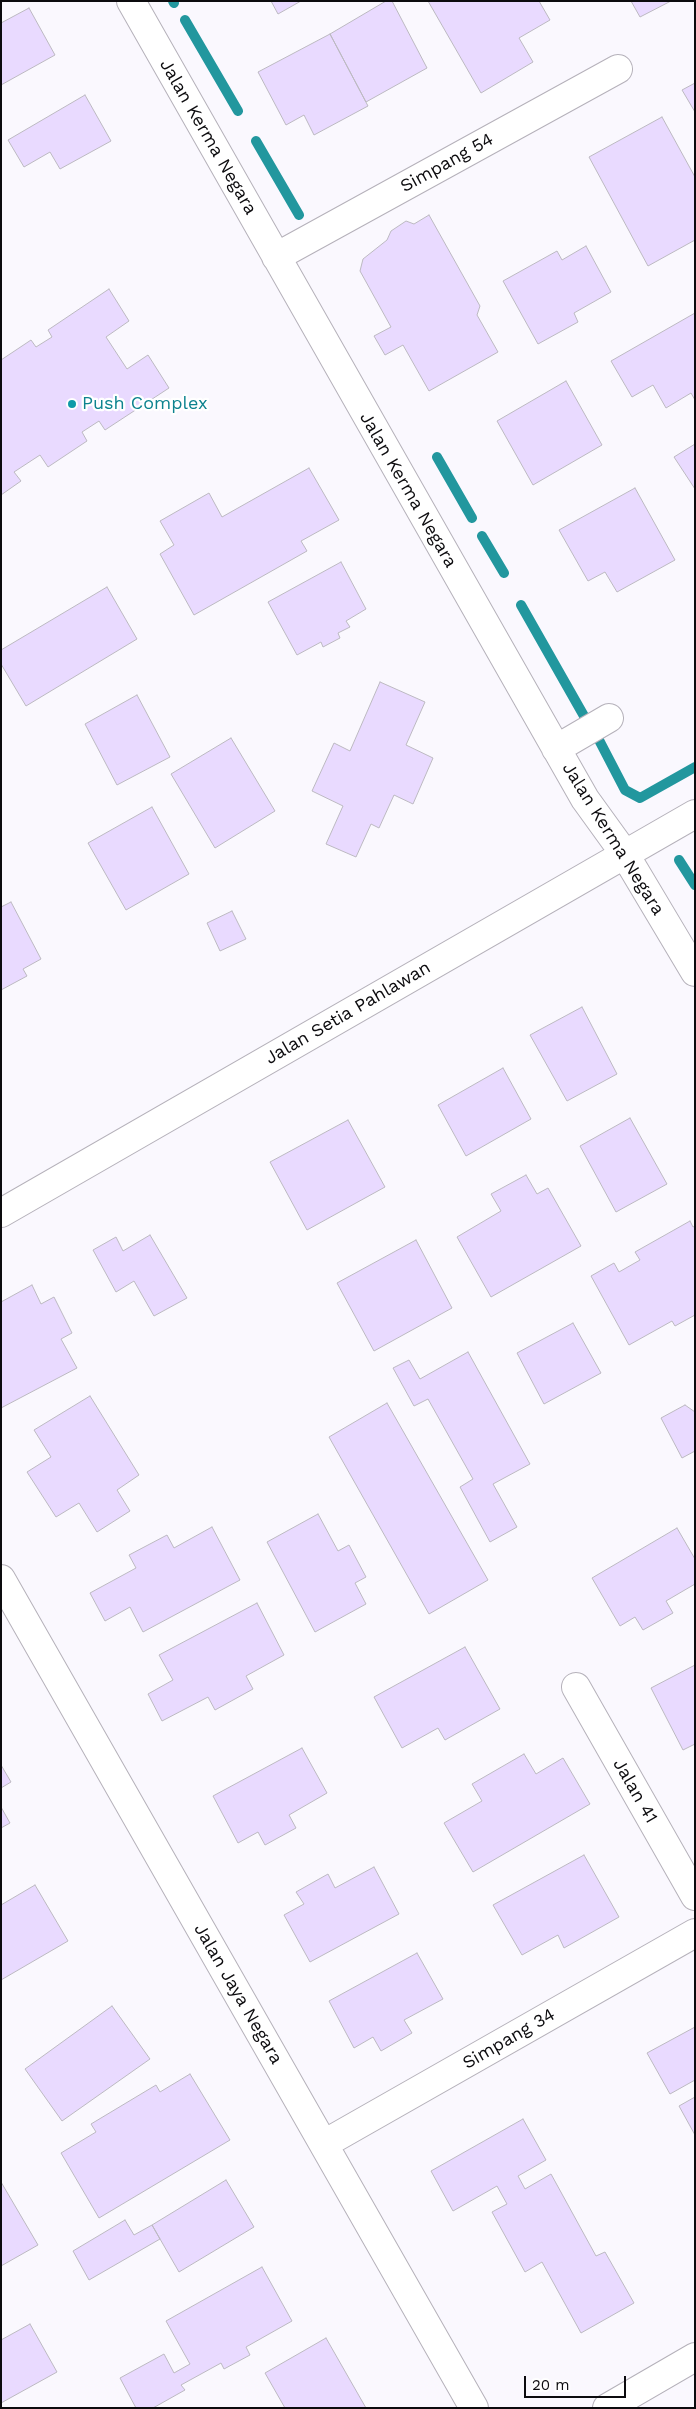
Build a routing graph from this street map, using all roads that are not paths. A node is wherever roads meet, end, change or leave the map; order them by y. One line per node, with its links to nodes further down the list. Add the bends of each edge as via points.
1 (131, 1): 3 (street, Jalan Kerma Negara)
2 (618, 69): 3 (street, Simpang 54)
3 (276, 257): 5 (street, Jalan Kerma Negara)
4 (609, 718): 5 (street)
5 (556, 749): 7 (street, Jalan Kerma Negara)
6 (695, 814): 7 (street, Jalan Setia Pahlawan)
7 (624, 854): 8 (street, Jalan Kerma Negara); 9 (street, Jalan Setia Pahlawan)
8 (695, 972)
9 (1, 1213)
10 (1, 1579): 14 (street, Jalan Jaya Negara)
11 (576, 1687): 12 (street, Jalan 41)
12 (695, 1896)
13 (695, 1933): 14 (street, Simpang 34)
14 (324, 2144): 16 (street, Jalan Jaya Negara)
15 (695, 2357): 17 (street)
16 (474, 2408)
17 (607, 2408)

